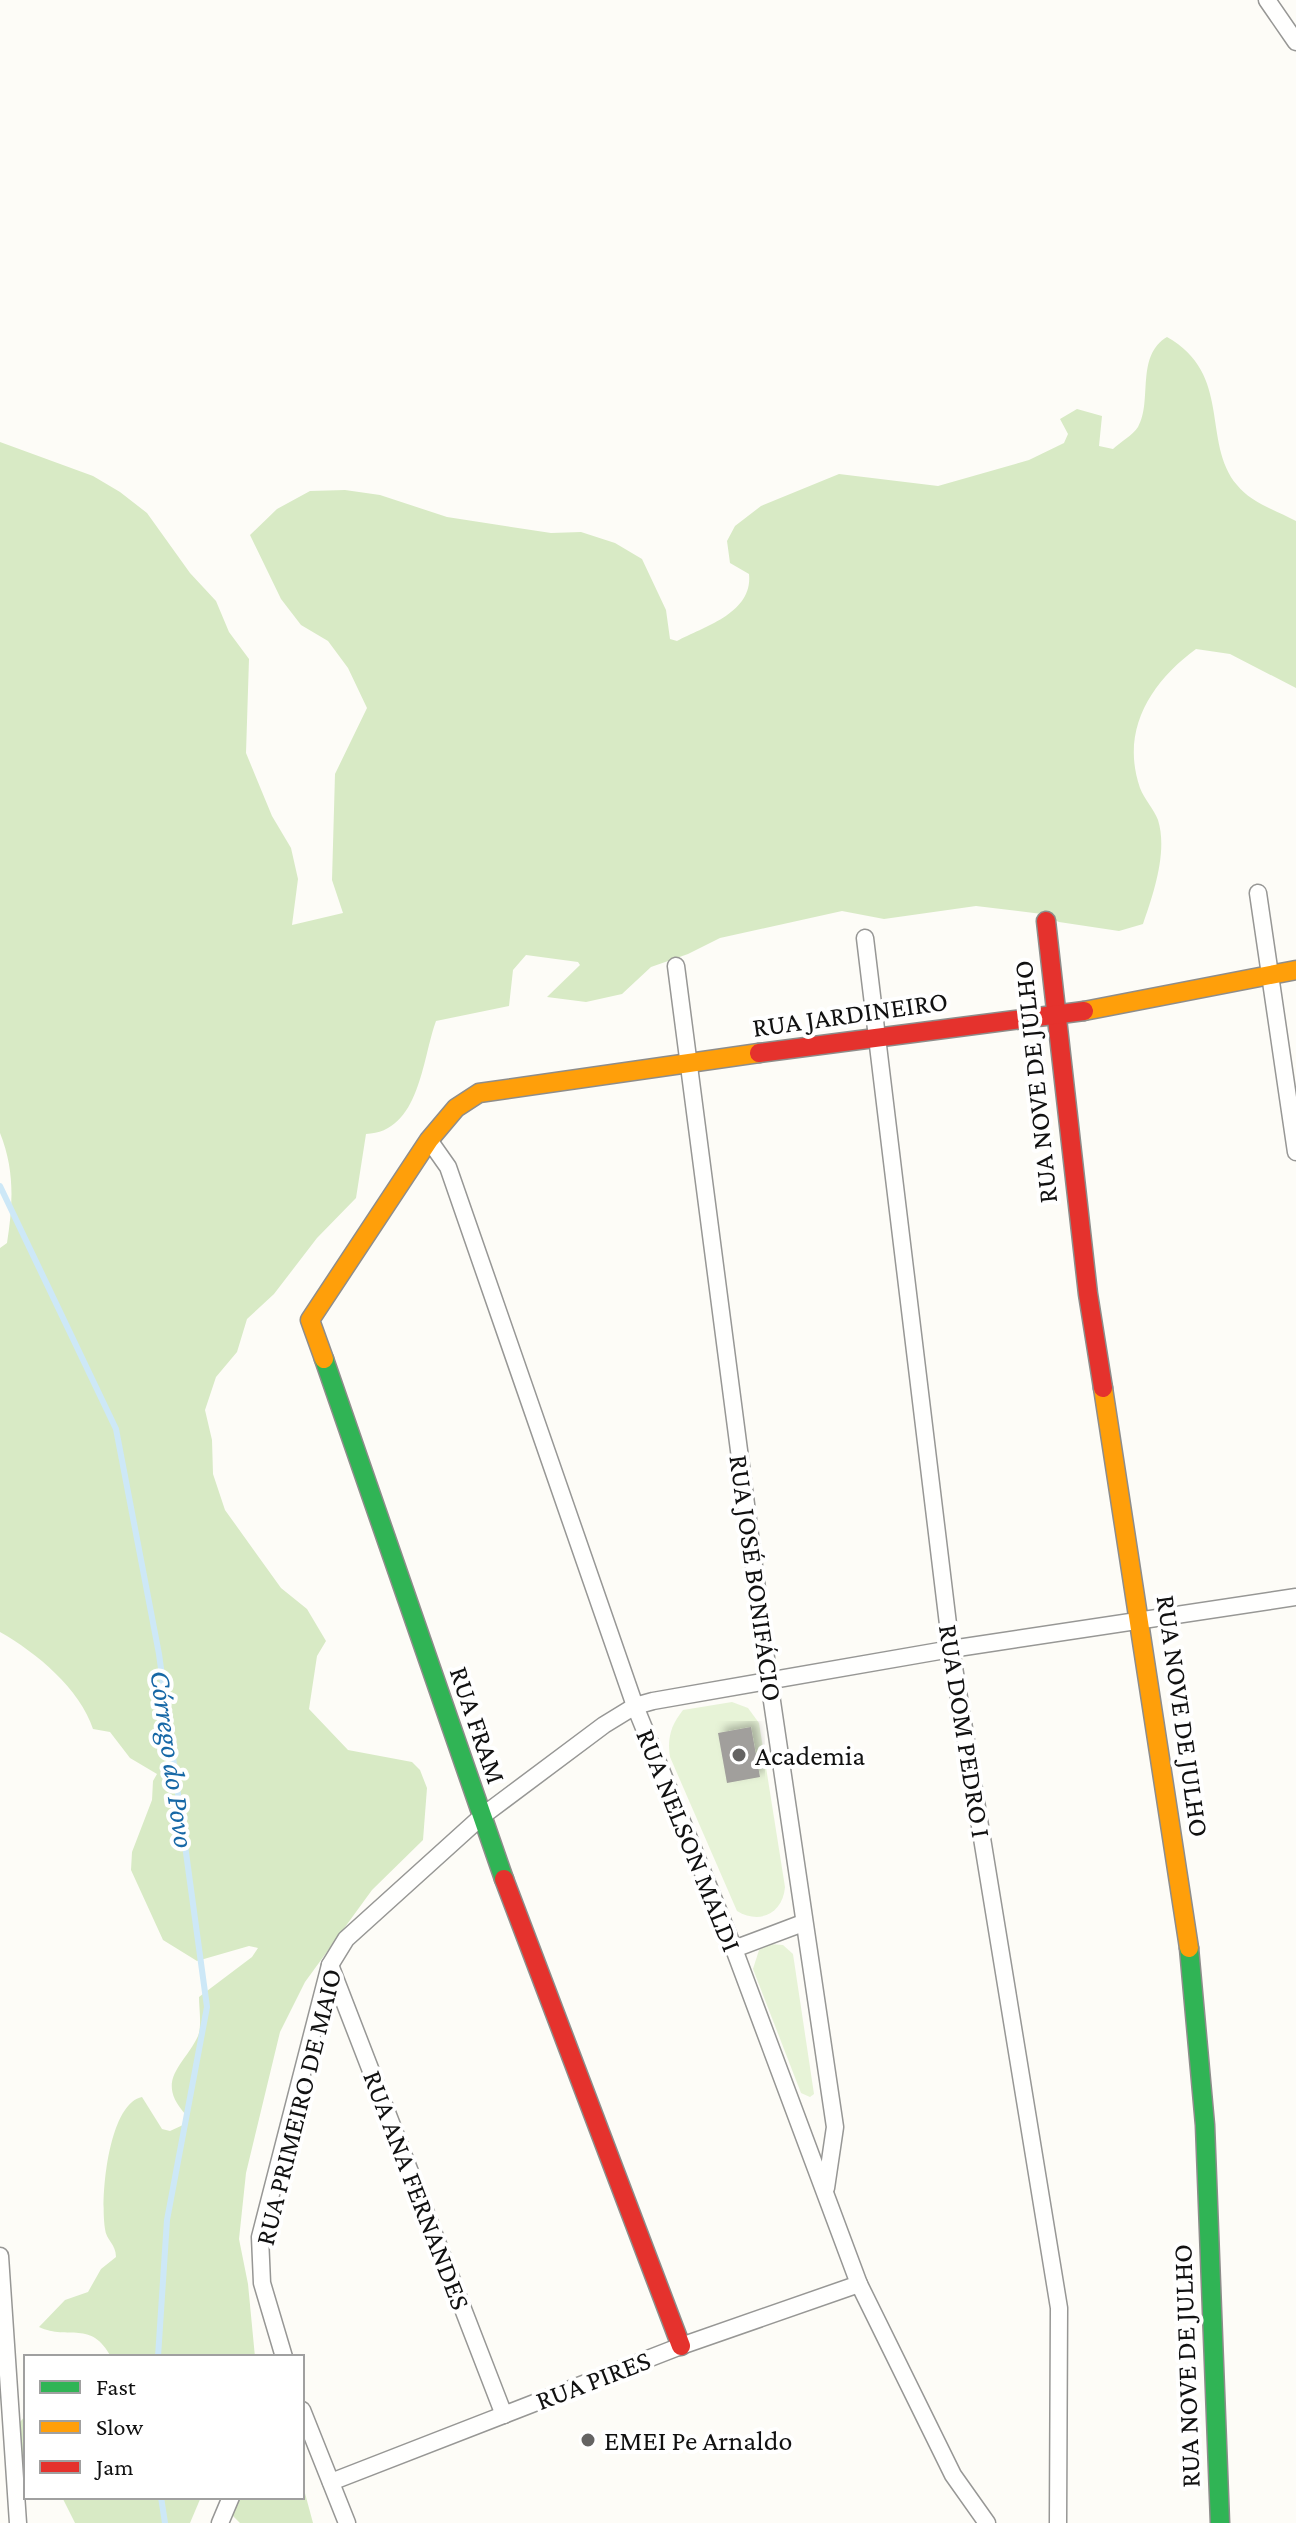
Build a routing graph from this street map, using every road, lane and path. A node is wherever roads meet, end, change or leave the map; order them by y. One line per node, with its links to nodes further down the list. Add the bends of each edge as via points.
1 (1267, 0): 2 (street)
2 (1296, 42)
3 (1258, 893): 8 (street)
4 (1046, 921): 9 (street, RUA NOVE DE JULHO)
5 (865, 938): 10 (street, RUA DOM PEDRO I)
6 (676, 966): 11 (street, RUA JOSÉ BONIFÁCIO)
7 (1296, 970): 8 (street, RUA JARDINEIRO)
8 (1268, 975): 9 (street, RUA JARDINEIRO); 13 (street)
9 (1054, 1017): 10 (street, RUA JARDINEIRO); 15 (street, RUA NOVE DE JULHO, via 1088,1294)
10 (875, 1037): 11 (street, RUA JARDINEIRO); 16 (street, RUA DOM PEDRO I)
11 (687, 1066): 12 (street, RUA JARDINEIRO, via 479,1093 456,1108); 17 (street, RUA JOSÉ BONIFÁCIO)
12 (429, 1140): 18 (street, RUA NELSON MALDI, via 448,1167); 19 (street, RUA FRAM, via 310,1320)
13 (1296, 1152)
14 (1296, 1597): 15 (street, RUA PRIMEIRO DE MAIO)
15 (1141, 1619): 16 (street, RUA PRIMEIRO DE MAIO); 37 (street, RUA NOVE DE JULHO, via 1195,1986)
16 (951, 1649): 17 (street, RUA PRIMEIRO DE MAIO); 36 (street, RUA DOM PEDRO I, via 1059,2308)
17 (769, 1681): 18 (street, RUA PRIMEIRO DE MAIO); 20 (street, RUA JOSÉ BONIFÁCIO)
18 (635, 1706): 19 (street, RUA PRIMEIRO DE MAIO); 21 (street, RUA NELSON MALDI)
19 (481, 1817): 22 (street, RUA PRIMEIRO DE MAIO, via 346,1939); 26 (street, RUA FRAM)
20 (803, 1923): 21 (street); 23 (street, RUA JOSÉ BONIFÁCIO, via 835,2127)
21 (734, 1949): 23 (street, RUA NELSON MALDI)
22 (330, 1965): 27 (street, RUA PRIMEIRO DE MAIO, via 260,2237 262,2283); 29 (street, RUA ANA FERNANDES)
23 (825, 2189): 25 (street, RUA NELSON MALDI)
24 (0, 2256): 32 (street)
25 (859, 2284): 26 (street, RUA PIRES); 35 (street, RUA NELSON MALDI, via 947,2463)
26 (681, 2346): 29 (street, RUA PIRES)
27 (283, 2355)
28 (304, 2415): 30 (street)
29 (504, 2415): 30 (street, RUA PIRES)
30 (331, 2482): 34 (street)
31 (230, 2499): 33 (street)
32 (18, 2523)
33 (220, 2523)
34 (347, 2523)
35 (987, 2523)
36 (1058, 2523)
37 (1220, 2523)

